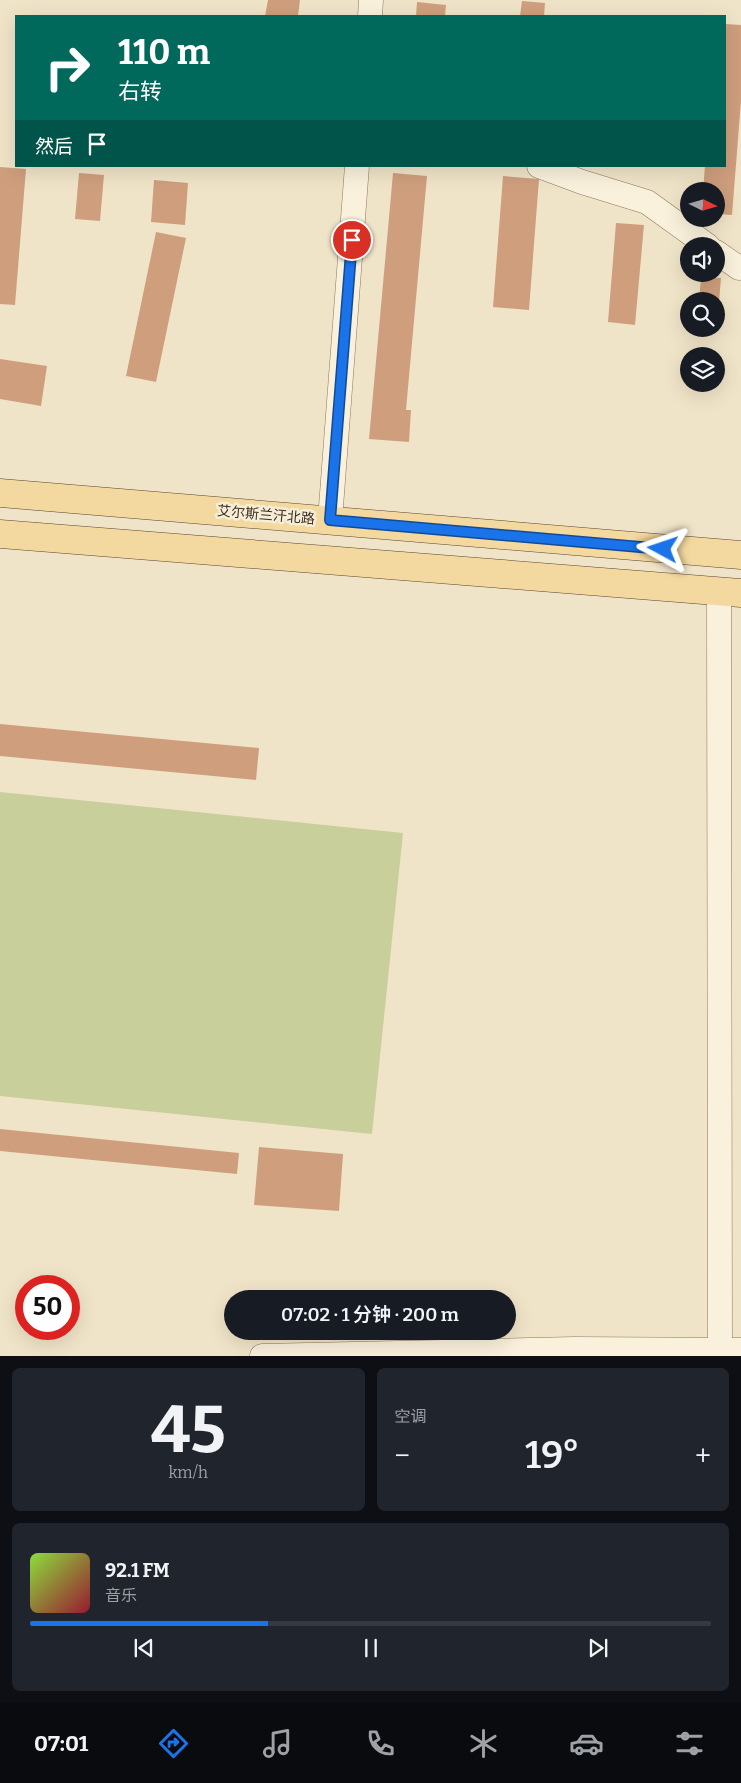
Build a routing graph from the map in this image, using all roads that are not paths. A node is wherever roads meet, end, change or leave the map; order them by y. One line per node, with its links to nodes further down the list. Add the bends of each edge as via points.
1 (371, 0): 2 (street)
2 (370, 15)
3 (358, 167): 9 (street)
4 (542, 167): 5 (street, via 647,202)
5 (696, 237)
6 (725, 258): 7 (street)
7 (739, 268)
8 (0, 493): 9 (main road, 艾尔斯兰汗北路)
9 (330, 520): 11 (main road, 艾尔斯兰汗北路)
10 (0, 534): 12 (main road)
11 (741, 555)
12 (730, 592): 13 (street)
13 (727, 1352): 14 (street, via 574,1349)
14 (407, 1354): 15 (street)
15 (262, 1356)

